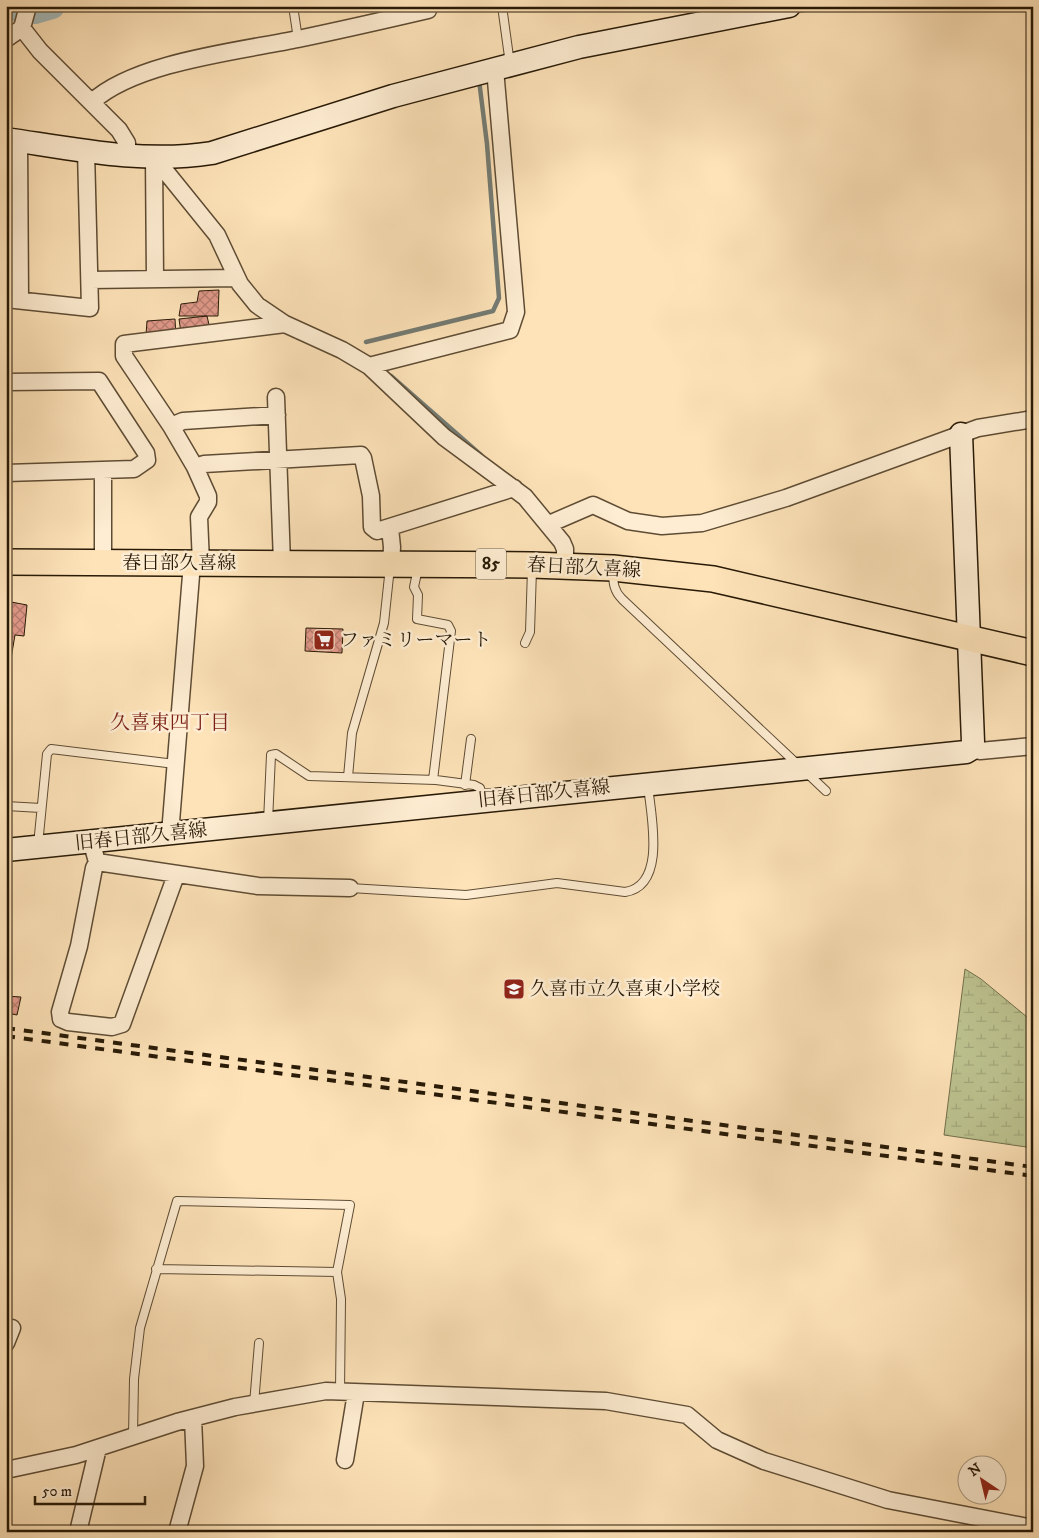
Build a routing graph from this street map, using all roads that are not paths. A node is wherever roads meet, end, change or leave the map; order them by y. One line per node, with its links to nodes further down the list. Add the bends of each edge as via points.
1 (28, 6): 6 (street)
2 (293, 6): 8 (lane)
3 (428, 6): 8 (street, via 428,10)
4 (502, 6): 9 (lane)
5 (789, 6): 9 (street, via 717,17)
6 (22, 28): 7 (street); 10 (street, via 40,51)
7 (6, 39)
8 (298, 39): 10 (street, via 189,60 110,88)
9 (503, 67): 14 (street, via 393,96 212,153); 20 (street, via 516,312 510,330)
10 (92, 102): 13 (street, via 124,137)
11 (13, 140): 12 (street); 18 (street)
12 (86, 151): 13 (street); 17 (street)
13 (127, 156): 14 (street)
14 (154, 158): 15 (street, via 218,235); 16 (street)
15 (236, 278): 16 (street); 19 (street, via 257,305)
16 (155, 279): 17 (street)
17 (90, 280): 18 (street, via 90,308)
18 (13, 300)
19 (285, 324): 20 (street); 25 (street, via 124,344 124,356)
20 (369, 366): 31 (street, via 444,437)
21 (6, 382): 29 (street, via 99,381 148,460 134,469)
22 (276, 397): 23 (street)
23 (277, 415): 25 (street, via 183,421); 27 (street)
24 (1033, 419): 26 (street)
25 (171, 426): 28 (street)
26 (960, 434): 32 (street, via 786,498 702,523 662,526 628,521 593,505); 43 (street)
27 (280, 461): 28 (street); 33 (street, via 361,455 371,496 372,527 376,531); 37 (street)
28 (195, 467): 36 (street, via 208,496 199,517)
29 (102, 472): 30 (street); 35 (street)
30 (6, 473)
31 (514, 488): 32 (street); 33 (street)
32 (549, 524): 41 (street, via 565,549)
33 (390, 528): 38 (street)
34 (6, 562): 35 (main road, 春日部久喜線 / 85)
35 (103, 563): 36 (main road, 春日部久喜線 / 85)
36 (197, 563): 37 (main road, 春日部久喜線 / 85); 49 (street)
37 (282, 563): 38 (main road, 春日部久喜線 / 85)
38 (391, 564): 39 (main road, 春日部久喜線 / 85); 51 (lane, via 384,623 352,733)
39 (419, 564): 40 (main road, 春日部久喜線 / 85); 52 (lane, via 414,587 418,595 416,616 419,620 448,625 451,631)
40 (532, 565): 41 (main road, 春日部久喜線 / 85); 44 (lane, via 530,632)
41 (565, 565): 42 (main road, 春日部久喜線 / 85)
42 (613, 568): 43 (main road, 春日部久喜線 / 85, via 713,579); 50 (lane, via 616,593)
43 (969, 638): 45 (main road, 春日部久喜線 / 85); 48 (street)
44 (525, 643)
45 (1033, 653)
46 (471, 739): 53 (lane)
47 (1033, 746): 48 (street)
48 (971, 749): 50 (street, 旧春日部久喜線)
49 (175, 764): 58 (lane, via 51,750 47,754); 60 (street)
50 (802, 769): 54 (street, 旧春日部久喜線); 55 (lane)
51 (348, 777): 52 (lane); 59 (lane, via 309,776 282,756 271,755)
52 (433, 780): 53 (lane)
53 (465, 784): 56 (lane, via 480,788)
54 (648, 784): 56 (street, 旧春日部久喜線); 65 (lane, via 652,866 641,887 634,891 557,883 466,894)
55 (826, 791)
56 (482, 801): 59 (street, 旧春日部久喜線)
57 (6, 806): 58 (lane)
58 (41, 808): 61 (lane)
59 (268, 824): 60 (street, 旧春日部久喜線)
60 (170, 834): 63 (street, 旧春日部久喜線)
61 (38, 847): 62 (street, 旧春日部久喜線); 63 (street, 旧春日部久喜線)
62 (6, 850)
63 (95, 852): 64 (street); 64 (street, via 79,946 60,1012 61,1019 68,1022 112,1027 122,1024)
64 (176, 875): 65 (street, via 258,886)
65 (350, 888)
66 (156, 1269): 67 (lane); 67 (lane, via 177,1201 345,1204 350,1205); 72 (lane, via 140,1328 134,1379)
67 (337, 1272): 69 (lane)
68 (259, 1343): 70 (lane)
69 (348, 1392): 70 (street, via 326,1391); 74 (street); 76 (street, via 606,1401 687,1415 717,1440 764,1461)
70 (254, 1404): 71 (street)
71 (193, 1418): 72 (street); 79 (street, via 195,1466)
72 (133, 1436): 73 (street)
73 (98, 1448): 75 (street); 78 (street)
74 (345, 1460)
75 (6, 1470)
76 (984, 1526): 77 (street)
77 (1033, 1528)
78 (78, 1532)
79 (177, 1532)

